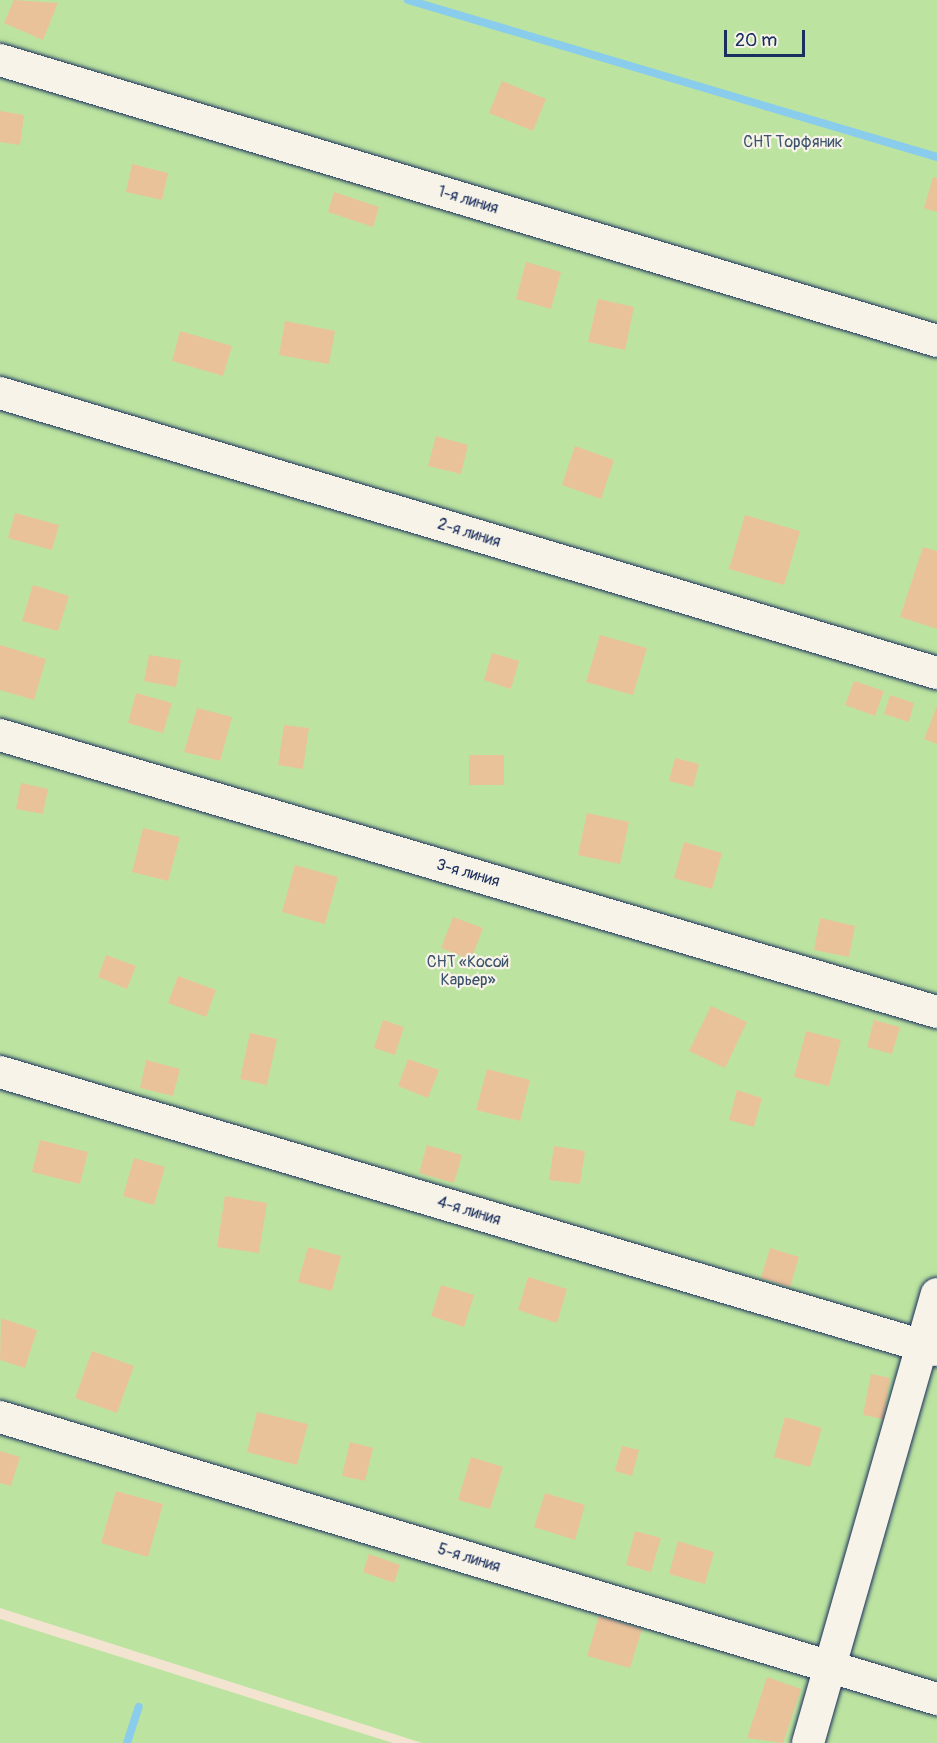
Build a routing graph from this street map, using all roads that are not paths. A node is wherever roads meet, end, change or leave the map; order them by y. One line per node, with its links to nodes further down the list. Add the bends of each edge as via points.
1 (0, 60): 2 (street, 1-я линия)
2 (937, 341)
3 (0, 393): 4 (street, 2-я линия)
4 (937, 673)
5 (0, 735): 6 (street, 3-я линия)
6 (937, 1012)
7 (0, 1072): 9 (street, 4-я линия)
8 (937, 1294): 9 (street)
9 (930, 1348): 11 (street)
10 (0, 1417): 11 (street, 5-я линия)
11 (830, 1666): 12 (street, 5-я линия); 13 (street)
12 (937, 1699)
13 (808, 1743)

